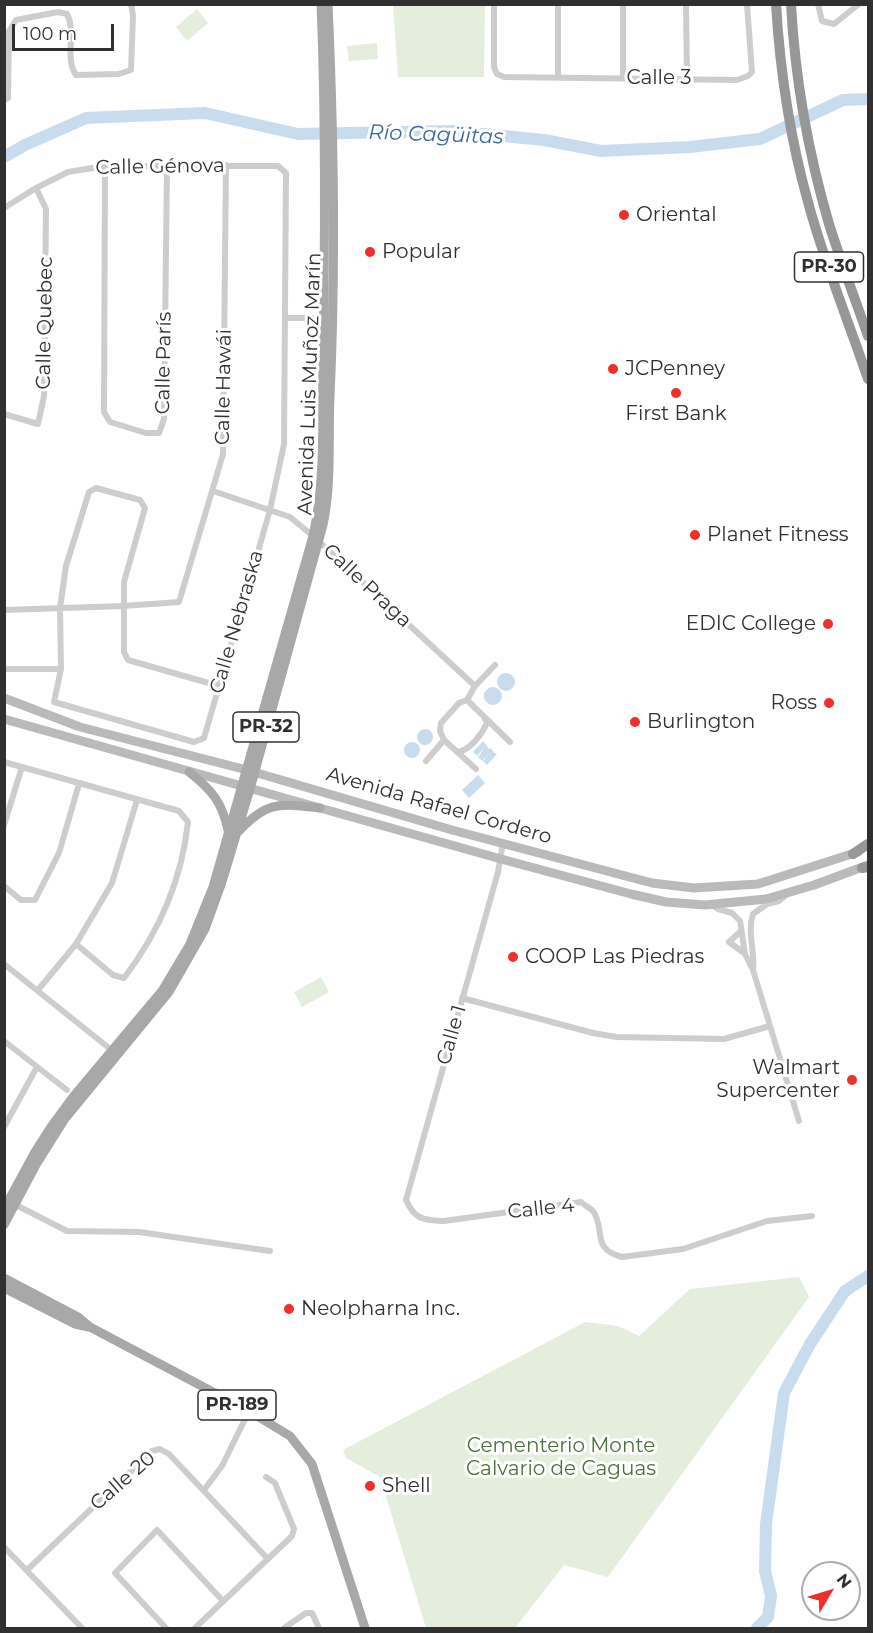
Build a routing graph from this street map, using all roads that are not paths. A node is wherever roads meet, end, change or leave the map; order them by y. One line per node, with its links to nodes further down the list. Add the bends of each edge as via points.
1 (131, 4): 17 (street, via 131,70 120,74 76,75 71,68 71,22 67,14 58,12 16,20 9,31 8,98)
2 (321, 4): 16 (main road, Avenida Luis Muñoz Marín / PR-32)
3 (328, 4): 16 (main road, Avenida Luis Muñoz Marín / PR-32)
4 (494, 4): 13 (street, Calle 3, via 497,74)
5 (558, 4): 13 (street)
6 (623, 4): 14 (street)
7 (686, 4): 15 (street)
8 (747, 4): 15 (street, Calle 3, via 752,72 737,80)
9 (776, 4): 27 (highway, PR-30, via 796,153 818,236)
10 (790, 4): 26 (highway, PR-30, via 809,148 830,226)
11 (818, 4): 12 (street, via 822,21 834,24)
12 (859, 4)
13 (558, 76): 14 (street, Calle 3)
14 (623, 77): 15 (street, Calle 3)
15 (687, 78)
16 (328, 84): 25 (main road, Avenida Luis Muñoz Marín / PR-32)
17 (4, 100)
18 (167, 165): 19 (street, Calle Génova); 20 (street, Calle Génova); 20 (street, Calle París, via 164,419 159,433 110,422 104,412)
19 (226, 165): 21 (street, Calle Génova, via 278,166); 29 (street, Calle Hawái, via 223,454)
20 (105, 166): 22 (street, Calle Génova, via 68,172)
21 (286, 173): 24 (street, Calle Nebraska)
22 (36, 188): 23 (street, Calle Génova); 28 (street, Calle Quebec, via 46,209 44,396 38,424)
23 (4, 208)
24 (285, 318): 25 (street); 30 (street, Calle Nebraska, via 284,444)
25 (328, 318): 31 (main road, Avenida Luis Muñoz Marín / PR-32)
26 (868, 336)
27 (868, 379)
28 (4, 414)
29 (213, 491): 30 (street, Calle Praga); 32 (street, Calle Hawái, via 179,602)
30 (270, 510): 31 (street, Calle Praga, via 290,517); 38 (street, Calle Nebraska)
31 (316, 538): 39 (street, Calle Praga); 51 (main road, Avenida Luis Muñoz Marín / PR-32)
32 (123, 606): 33 (street); 33 (street, via 124,582 145,508 140,500 96,488 89,492 66,566); 38 (street, via 124,652 128,660)
33 (60, 608): 34 (street); 37 (street)
34 (4, 610)
35 (495, 665): 39 (street)
36 (4, 669): 37 (street)
37 (61, 669): 38 (street, Calle Nebraska, via 54,702 194,742 204,738)
38 (219, 686)
39 (475, 686): 41 (street)
40 (4, 698): 51 (main road, Avenida Rafael Cordero, via 80,727)
41 (467, 700): 42 (street); 44 (street, via 459,703 441,723)
42 (485, 718): 45 (street); 46 (street, via 484,730)
43 (4, 719): 52 (main road, Avenida Rafael Cordero)
44 (444, 740): 46 (street); 47 (street)
45 (510, 742)
46 (458, 752): 50 (street)
47 (426, 761)
48 (4, 762): 49 (street)
49 (22, 767): 53 (street); 57 (street)
50 (476, 769)
51 (250, 771): 54 (main road, Avenida Luis Muñoz Marín / PR-32); 59 (main road, Avenida Rafael Cordero)
52 (189, 772): 54 (main road, Avenida Rafael Cordero); 58 (main road, via 221,805)
53 (79, 784): 55 (street); 64 (street, via 59,853 35,900 21,900)
54 (246, 788): 56 (main road, Avenida Rafael Cordero); 58 (main road, Avenida Luis Muñoz Marín / PR-32)
55 (137, 800): 68 (street, via 112,883); 68 (street, via 179,811 188,822 168,905 143,954 124,978 113,975)
56 (320, 808): 58 (main road, via 283,804 268,807); 62 (main road, Avenida Rafael Cordero)
57 (4, 825)
58 (232, 834): 76 (main road, Avenida Luis Muñoz Marín / PR-32, via 184,956)
59 (503, 843): 61 (main road, Avenida Rafael Cordero, via 652,883 694,888 758,884); 62 (street, Calle 1)
60 (868, 846): 61 (highway)
61 (853, 854)
62 (501, 859): 66 (main road, Avenida Rafael Cordero, via 666,902); 73 (street, Calle 1)
63 (866, 867): 65 (main road, Avenida Rafael Cordero)
64 (4, 886)
65 (787, 894): 66 (main road, Avenida Rafael Cordero); 71 (street, via 753,914)
66 (710, 904): 67 (street, via 732,913 740,921)
67 (741, 931): 69 (street); 69 (street, via 729,942)
68 (76, 944): 72 (street)
69 (745, 954): 71 (street)
70 (4, 964): 72 (street)
71 (753, 970): 74 (street)
72 (38, 990): 76 (street)
73 (462, 998): 74 (street, via 616,1037 724,1039); 83 (street, Calle 1, via 406,1200 411,1212)
74 (770, 1026): 79 (street)
75 (4, 1041): 77 (street)
76 (115, 1053): 81 (main road, Avenida Luis Muñoz Marín / PR-32, via 51,1127)
77 (37, 1067): 78 (street); 80 (street)
78 (67, 1090)
79 (799, 1121)
80 (6, 1122)
81 (10, 1205): 84 (main road, Avenida Luis Muñoz Marín / PR-32); 85 (street, via 67,1231 139,1232)
82 (812, 1216): 83 (street, Calle 4, via 767,1221 683,1249 622,1257 603,1245 594,1212 581,1202 444,1221)
83 (423, 1220)
84 (4, 1225)
85 (270, 1251)
86 (5, 1283): 87 (main road, PR-189, via 75,1324 90,1327)
87 (249, 1411): 89 (street, via 222,1466); 99 (main road, PR-189, via 290,1436 312,1464)
88 (266, 1477): 91 (street, via 275,1482 294,1529 292,1536)
89 (204, 1490): 91 (street, Calle 20); 92 (street, Calle 20, via 169,1454 160,1449 152,1451)
90 (4, 1547): 92 (street)
91 (267, 1558): 93 (street)
92 (27, 1570): 94 (street)
93 (223, 1601): 95 (street, via 157,1530 115,1573); 96 (street)
94 (82, 1629)
95 (166, 1629)
96 (195, 1629)
97 (284, 1629): 98 (street, via 306,1613 312,1613)
98 (319, 1629)
99 (365, 1629)

